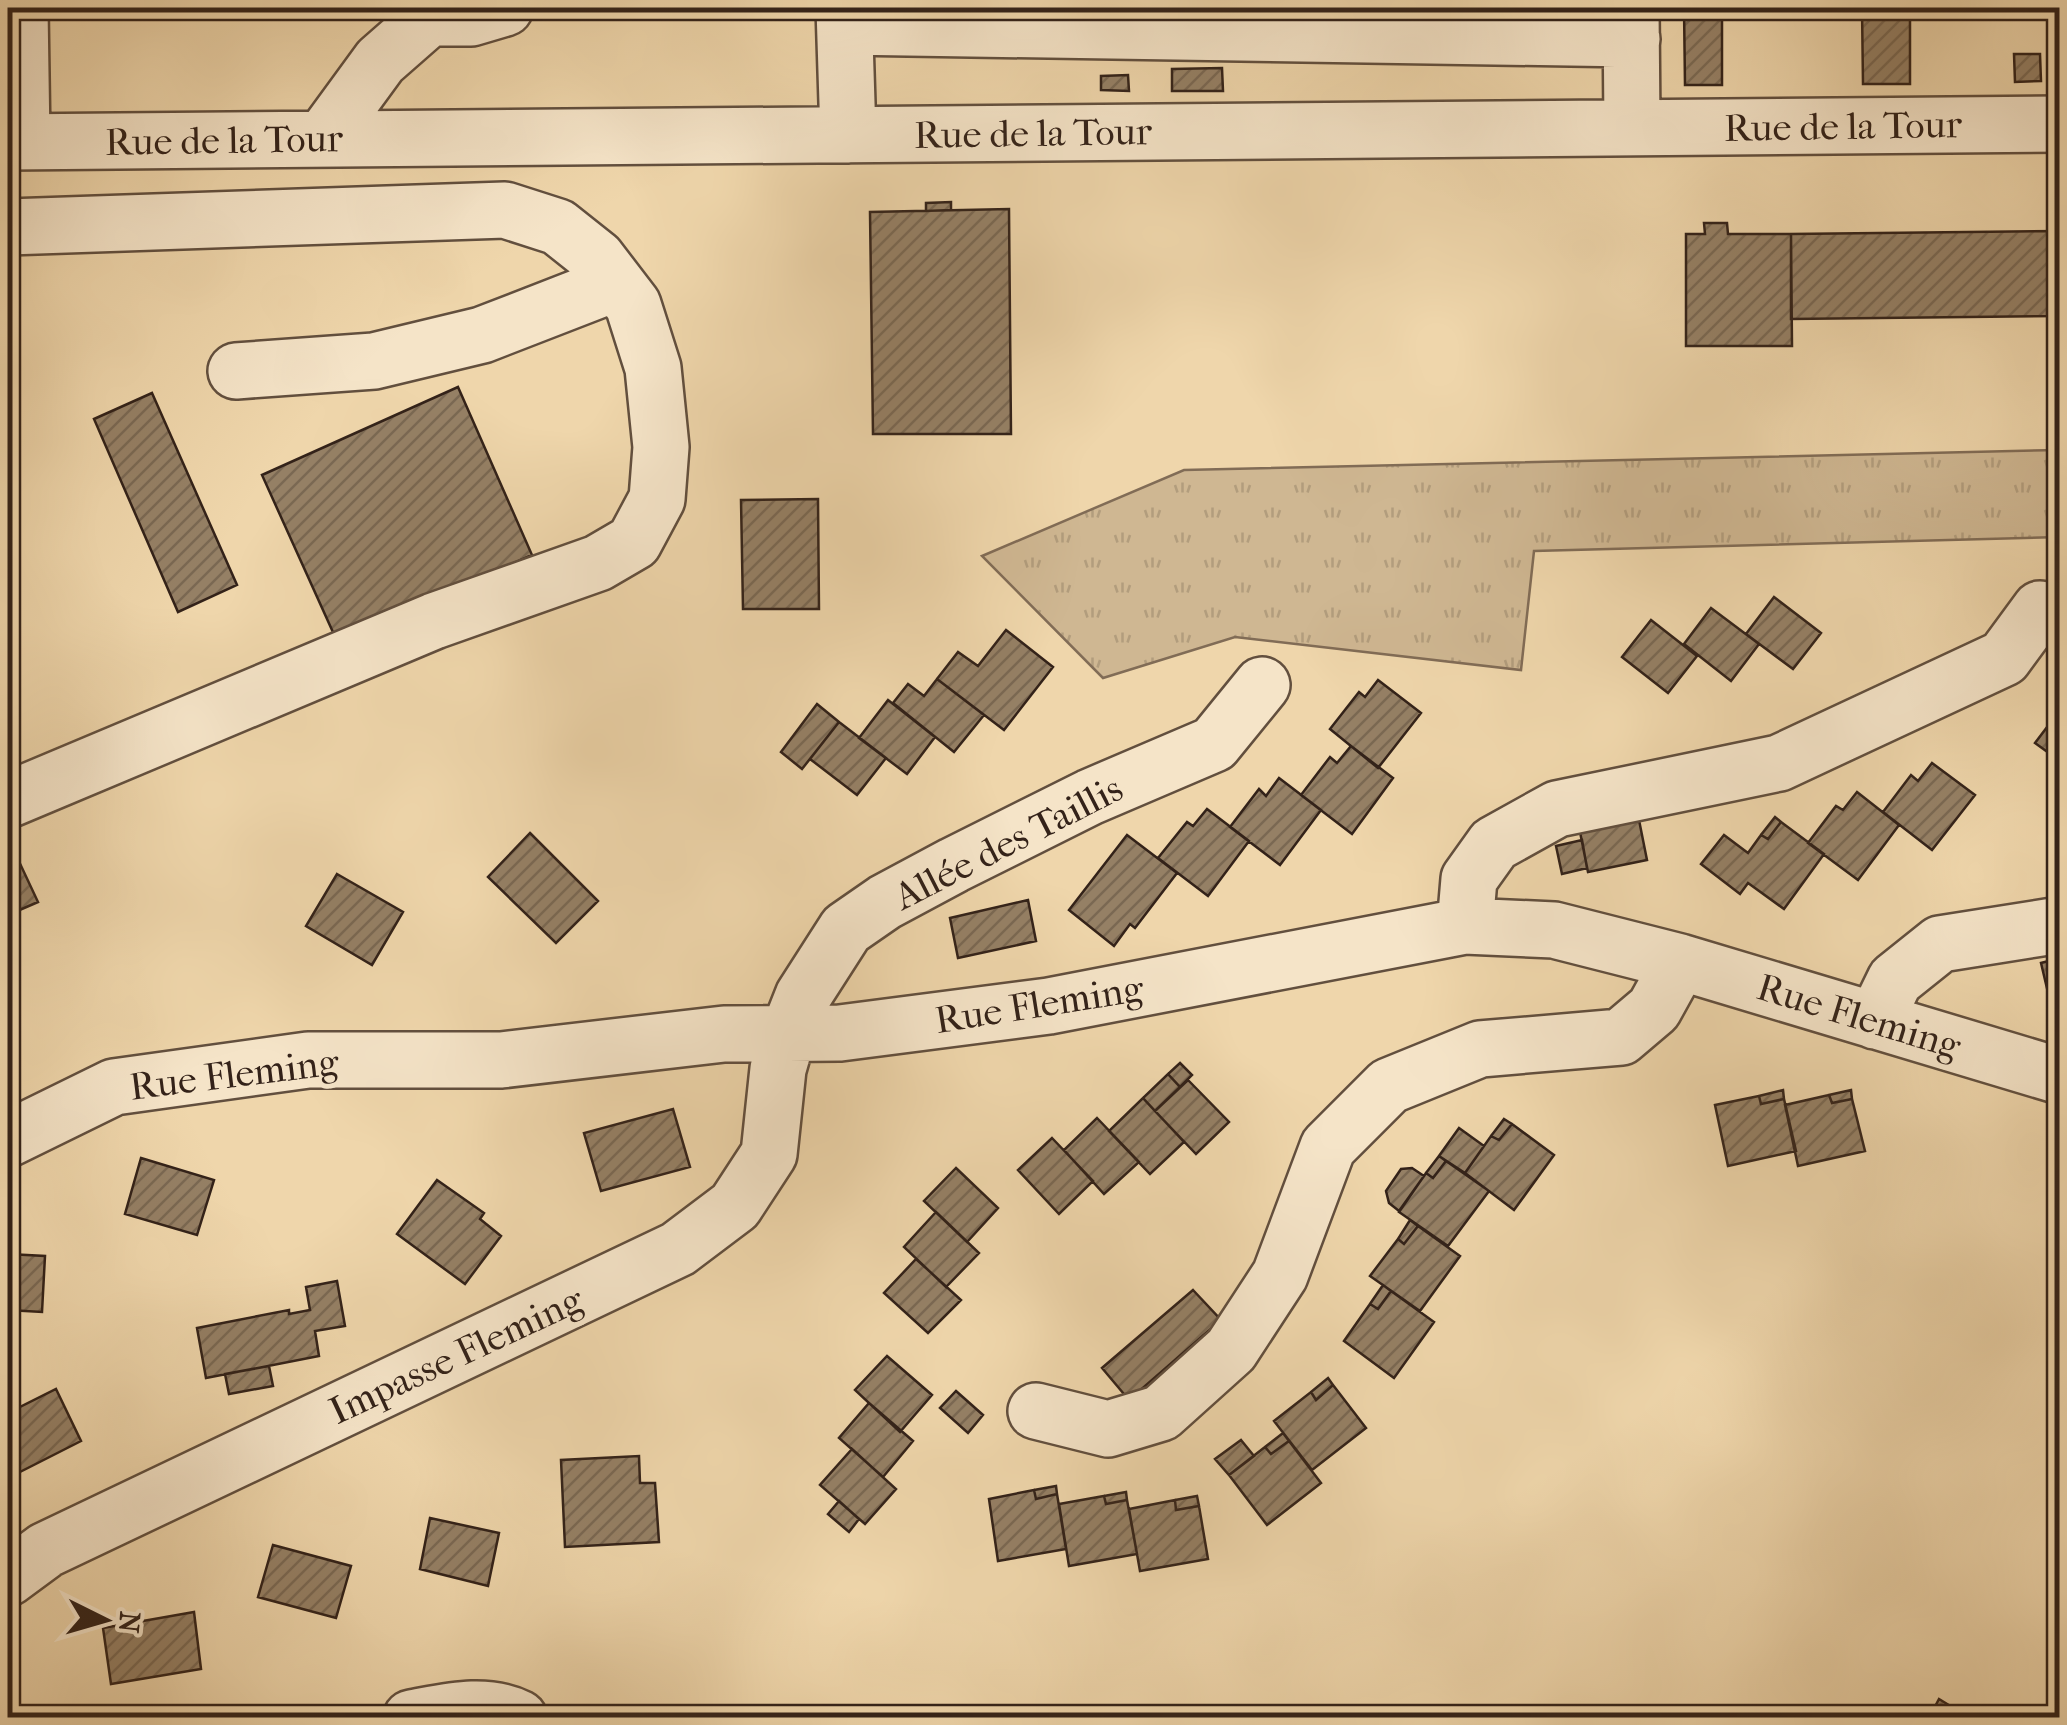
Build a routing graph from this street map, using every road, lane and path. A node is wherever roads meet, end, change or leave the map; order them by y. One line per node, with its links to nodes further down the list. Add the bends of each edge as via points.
1 (20, 8): 10 (street)
2 (505, 8): 3 (street, via 471,18)
3 (419, 13): 9 (street)
4 (845, 17): 5 (street); 8 (street)
5 (1631, 23): 7 (street)
6 (2060, 124): 7 (street, Rue de la Tour)
7 (1632, 128): 8 (street, Rue de la Tour)
8 (848, 135): 9 (street, Rue de la Tour)
9 (322, 139): 10 (street, Rue de la Tour)
10 (15, 142)
11 (8, 226): 12 (street, via 505,210 558,227)
12 (616, 283): 13 (street, via 482,335 374,361); 16 (street, via 633,305 653,368 661,447 658,499 634,542 598,563 434,621)
13 (236, 371)
14 (2040, 610): 17 (street, via 2004,658 1778,763 1557,809 1494,844 1469,879)
15 (1262, 685): 21 (street, Allée des Taillis, via 1214,744 954,865 846,929 803,996)
16 (8, 800)
17 (1465, 926): 19 (street, Rue Fleming, via 1554,930); 21 (street, Rue Fleming, via 1049,1006)
18 (2060, 926): 20 (street, via 1940,944 1896,980)
19 (1680, 962): 20 (street, Rue Fleming); 24 (street, via 1654,1009 1621,1037 1480,1048 1389,1086 1328,1147 1280,1275 1231,1350 1161,1413 1108,1429)
20 (1875, 1021): 22 (street, Rue Fleming)
21 (788, 1034): 23 (street, Rue Fleming, via 724,1034 501,1060 308,1060 114,1087); 25 (street, Impasse Fleming, via 770,1154 735,1206 678,1250 46,1550)
22 (2060, 1076)
23 (8, 1139)
24 (1036, 1411)
25 (8, 1578)
26 (410, 1718): 27 (street, via 467,1708)
27 (519, 1718)

